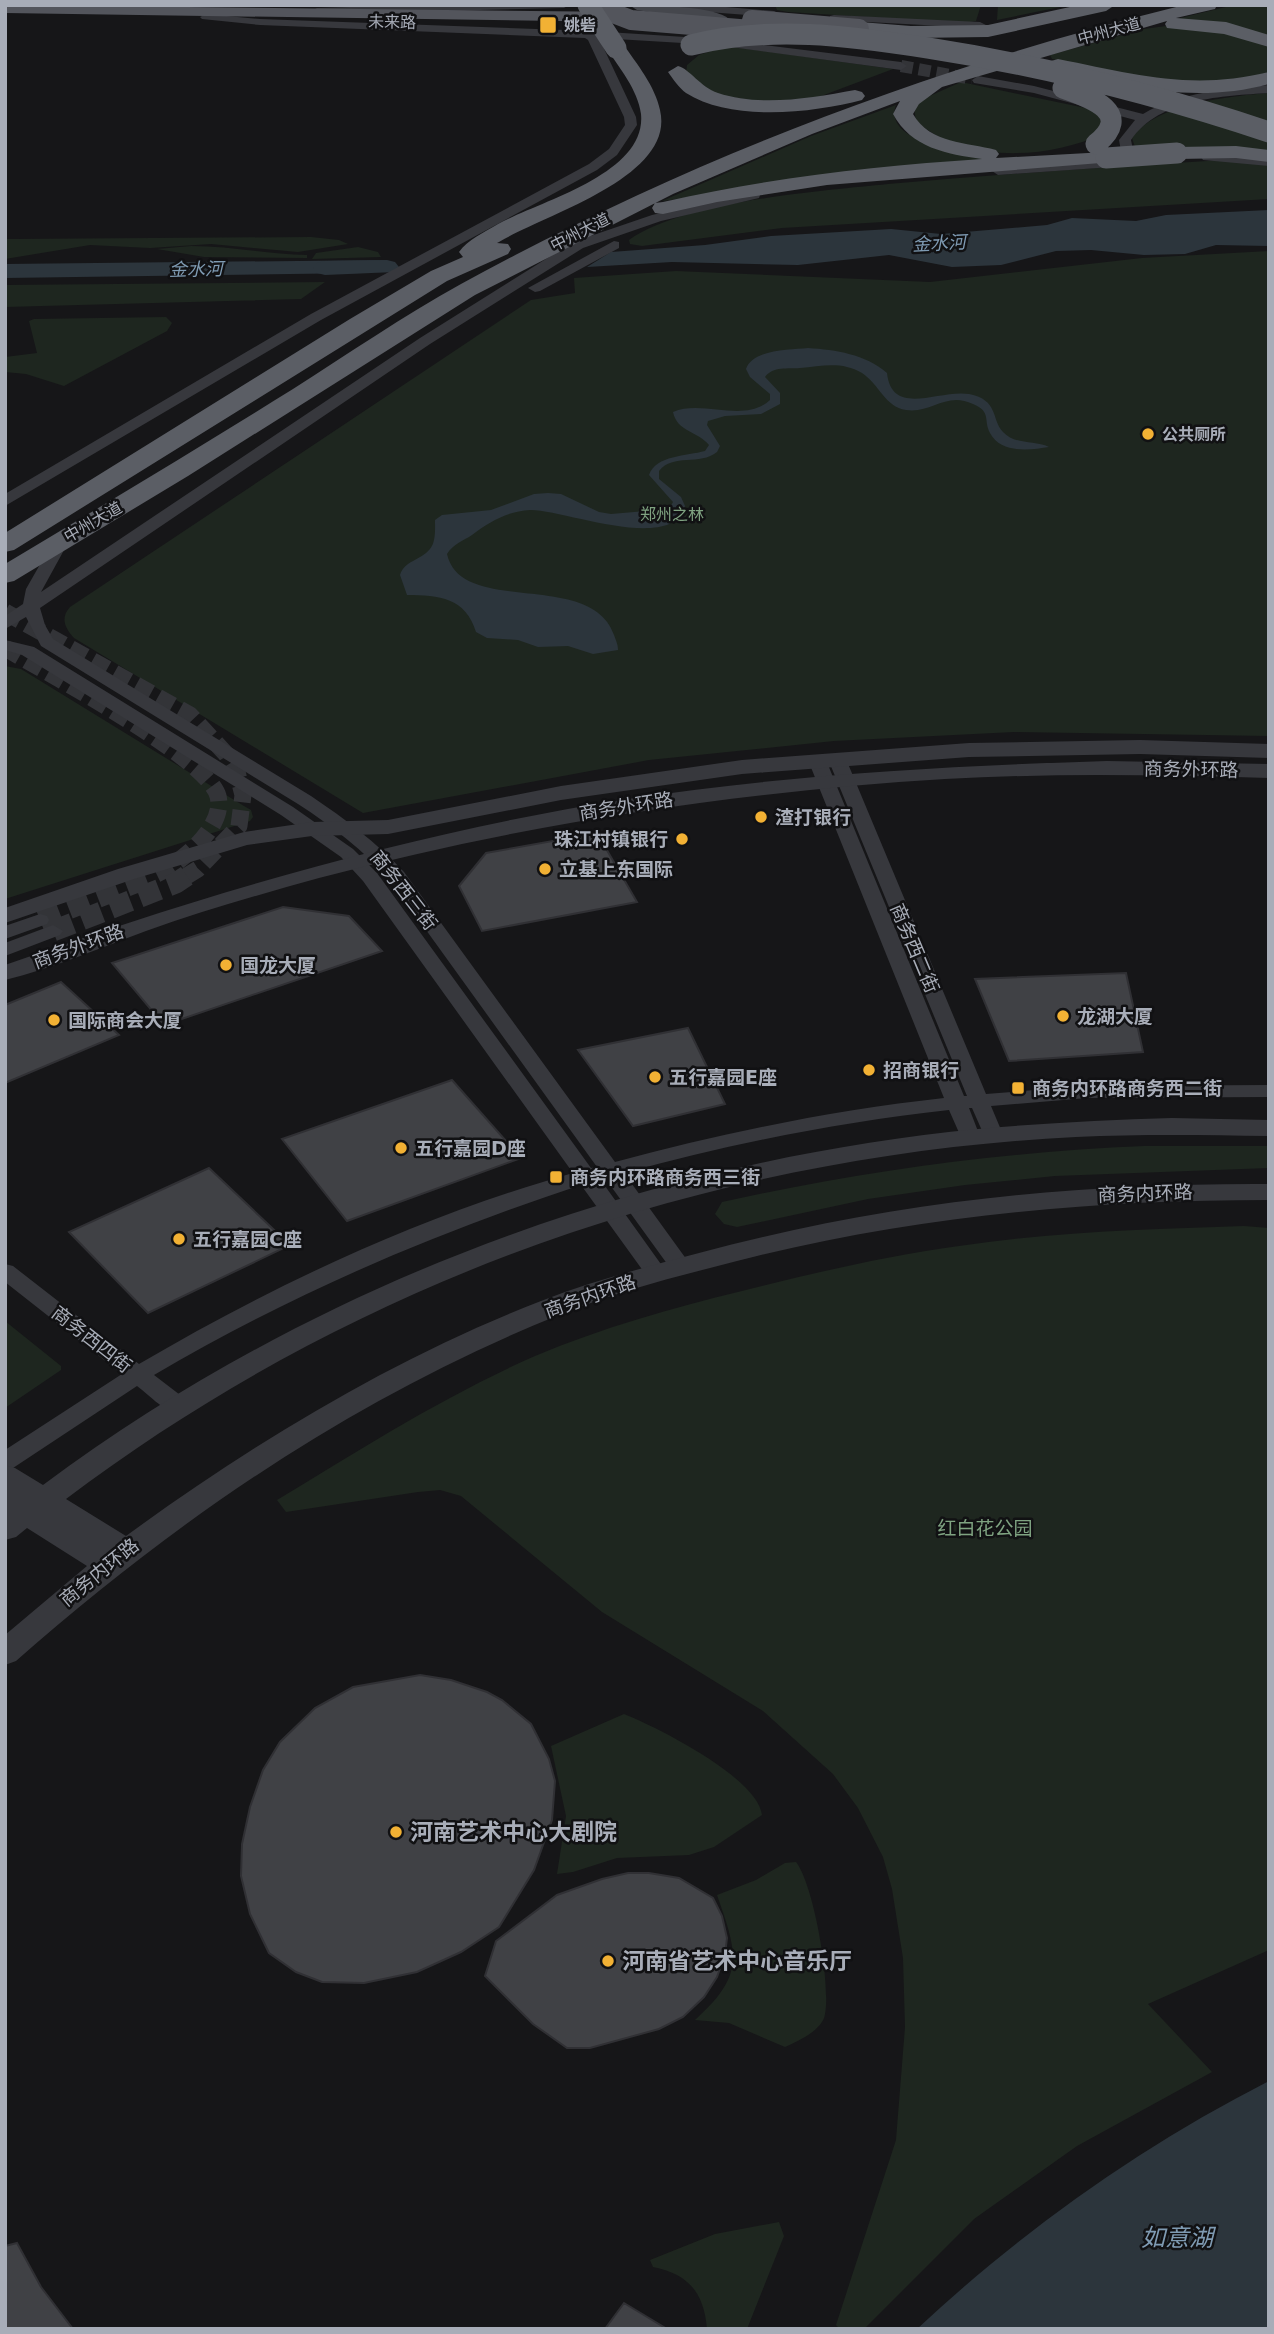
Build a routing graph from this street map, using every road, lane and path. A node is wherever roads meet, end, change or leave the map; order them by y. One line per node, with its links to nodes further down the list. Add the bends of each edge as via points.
1 (564, 5): 11 (street)
2 (590, 5): 20 (main road, bridge, via 631,20 901,47); 30 (highway, bridge)
3 (637, 5): 14 (main road)
4 (655, 5): 5 (street, via 948,25)
5 (1078, 5)
6 (1106, 5): 17 (highway, bridge, via 988,31)
7 (1165, 5): 29 (highway, 中州大道, via 1017,44)
8 (1208, 5): 15 (highway, 中州大道)
9 (5, 8): 10 (main road, 未来路)
10 (104, 10): 11 (main road, 未来路); 12 (main road, 未来路); 13 (main road, 未来路)
11 (298, 12): 14 (main road, 未来路)
12 (5, 14)
13 (206, 17): 16 (street); 18 (main road, 未来路, via 598,25)
14 (721, 19): 17 (main road, 未来路, bridge)
15 (1108, 30): 19 (highway, via 1203,25 1239,30); 26 (highway, 中州大道)
16 (576, 33): 23 (street, via 716,42); 36 (street, via 593,38 630,117 629,132 614,152 593,167)
17 (816, 33): 18 (main road, 未来路, bridge); 20 (main road); 21 (highway, via 721,44 687,56 679,65); 22 (main road, bridge, via 878,31)
18 (693, 38): 21 (highway); 32 (highway, bridge, via 786,32 931,48 1112,86)
19 (1269, 41)
20 (930, 56): 22 (main road)
21 (672, 64): 29 (highway, via 692,89 744,103 832,101)
22 (1016, 65): 25 (highway, via 1182,87 1225,88); 33 (highway, bridge, via 1099,104 1111,115 1115,123)
23 (901, 66)
24 (650, 69): 30 (highway)
25 (1269, 78)
26 (947, 79): 33 (highway, via 918,94 903,114 906,123 931,140 967,151 1014,155); 38 (highway, 中州大道, via 734,159)
27 (978, 80): 31 (street)
28 (1269, 89): 31 (street, via 1206,97)
29 (872, 92): 40 (highway, 中州大道, via 705,154)
30 (643, 94): 39 (highway, via 652,128 647,143 625,168)
31 (1143, 118): 34 (street, via 1125,140 1127,151)
32 (1268, 143): 33 (highway, bridge, via 1236,152)
33 (1101, 151): 38 (highway, via 761,187 658,210)
34 (1137, 162): 35 (street, via 1210,157); 37 (street, via 798,188 704,206)
35 (1269, 162)
36 (485, 225): 39 (highway); 41 (street, via 316,317)
37 (628, 228): 38 (street); 47 (street, via 613,246 418,355 70,598)
38 (571, 245): 44 (highway, 中州大道, via 467,290); 47 (street)
39 (476, 247): 40 (highway)
40 (439, 276): 42 (highway, 中州大道)
41 (5, 501)
42 (35, 525): 43 (street); 45 (highway, 中州大道)
43 (5, 535)
44 (61, 541): 46 (highway, 中州大道); 47 (street, via 31,593)
45 (5, 544)
46 (5, 575)
47 (31, 607): 48 (street); 53 (street, 商务西三街, via 47,642)
48 (5, 624)
49 (5, 645): 54 (street, 商务西三街, via 38,657)
50 (1269, 751): 51 (street, 商务外环路, via 968,750)
51 (831, 770): 52 (street, 商务外环路); 53 (street, 商务外环路, via 731,769 561,793 388,827); 55 (street, 商务外环路, via 516,824); 62 (street, 商务西二街); 63 (street, 商务西二街)
52 (1269, 771)
53 (345, 828): 54 (street, 商务外环路); 55 (street, 商务西三街)
54 (312, 829): 56 (street, 商务西三街); 57 (street, 商务外环路, via 244,839 184,855)
55 (380, 856): 56 (street, 商务外环路); 66 (street, 商务西三街)
56 (355, 862): 60 (street, 商务外环路, via 195,905); 67 (street, 商务西三街)
57 (5, 916)
58 (5, 933): 59 (street, via 46,925)
59 (5, 950)
60 (5, 973)
61 (1269, 1091): 62 (street, via 1103,1092)
62 (978, 1101): 63 (street); 65 (street, 商务西二街)
63 (956, 1103): 65 (street, 商务西二街); 66 (street, via 873,1112 721,1140)
64 (1269, 1128): 65 (street, via 1114,1129)
65 (982, 1138): 69 (street, via 731,1178)
66 (610, 1170): 67 (street); 69 (street, 商务西三街)
67 (586, 1176): 69 (street, 商务西三街); 72 (street, via 470,1213 377,1251 252,1310)
68 (1269, 1192): 71 (street, 商务内环路, via 1064,1196 921,1212 770,1241)
69 (624, 1209): 71 (street, 商务西三街); 73 (street, via 499,1248 433,1275 289,1344)
70 (5, 1270): 72 (street, 商务西四街)
71 (669, 1270): 77 (street, 商务内环路, via 550,1308 385,1385 253,1462 166,1519)
72 (138, 1375): 73 (street, 商务西四街); 74 (street)
73 (180, 1407): 76 (street)
74 (5, 1462)
75 (5, 1475): 76 (street)
76 (20, 1510): 77 (street)
77 (117, 1558): 78 (street, 商务内环路)
78 (5, 1653)

